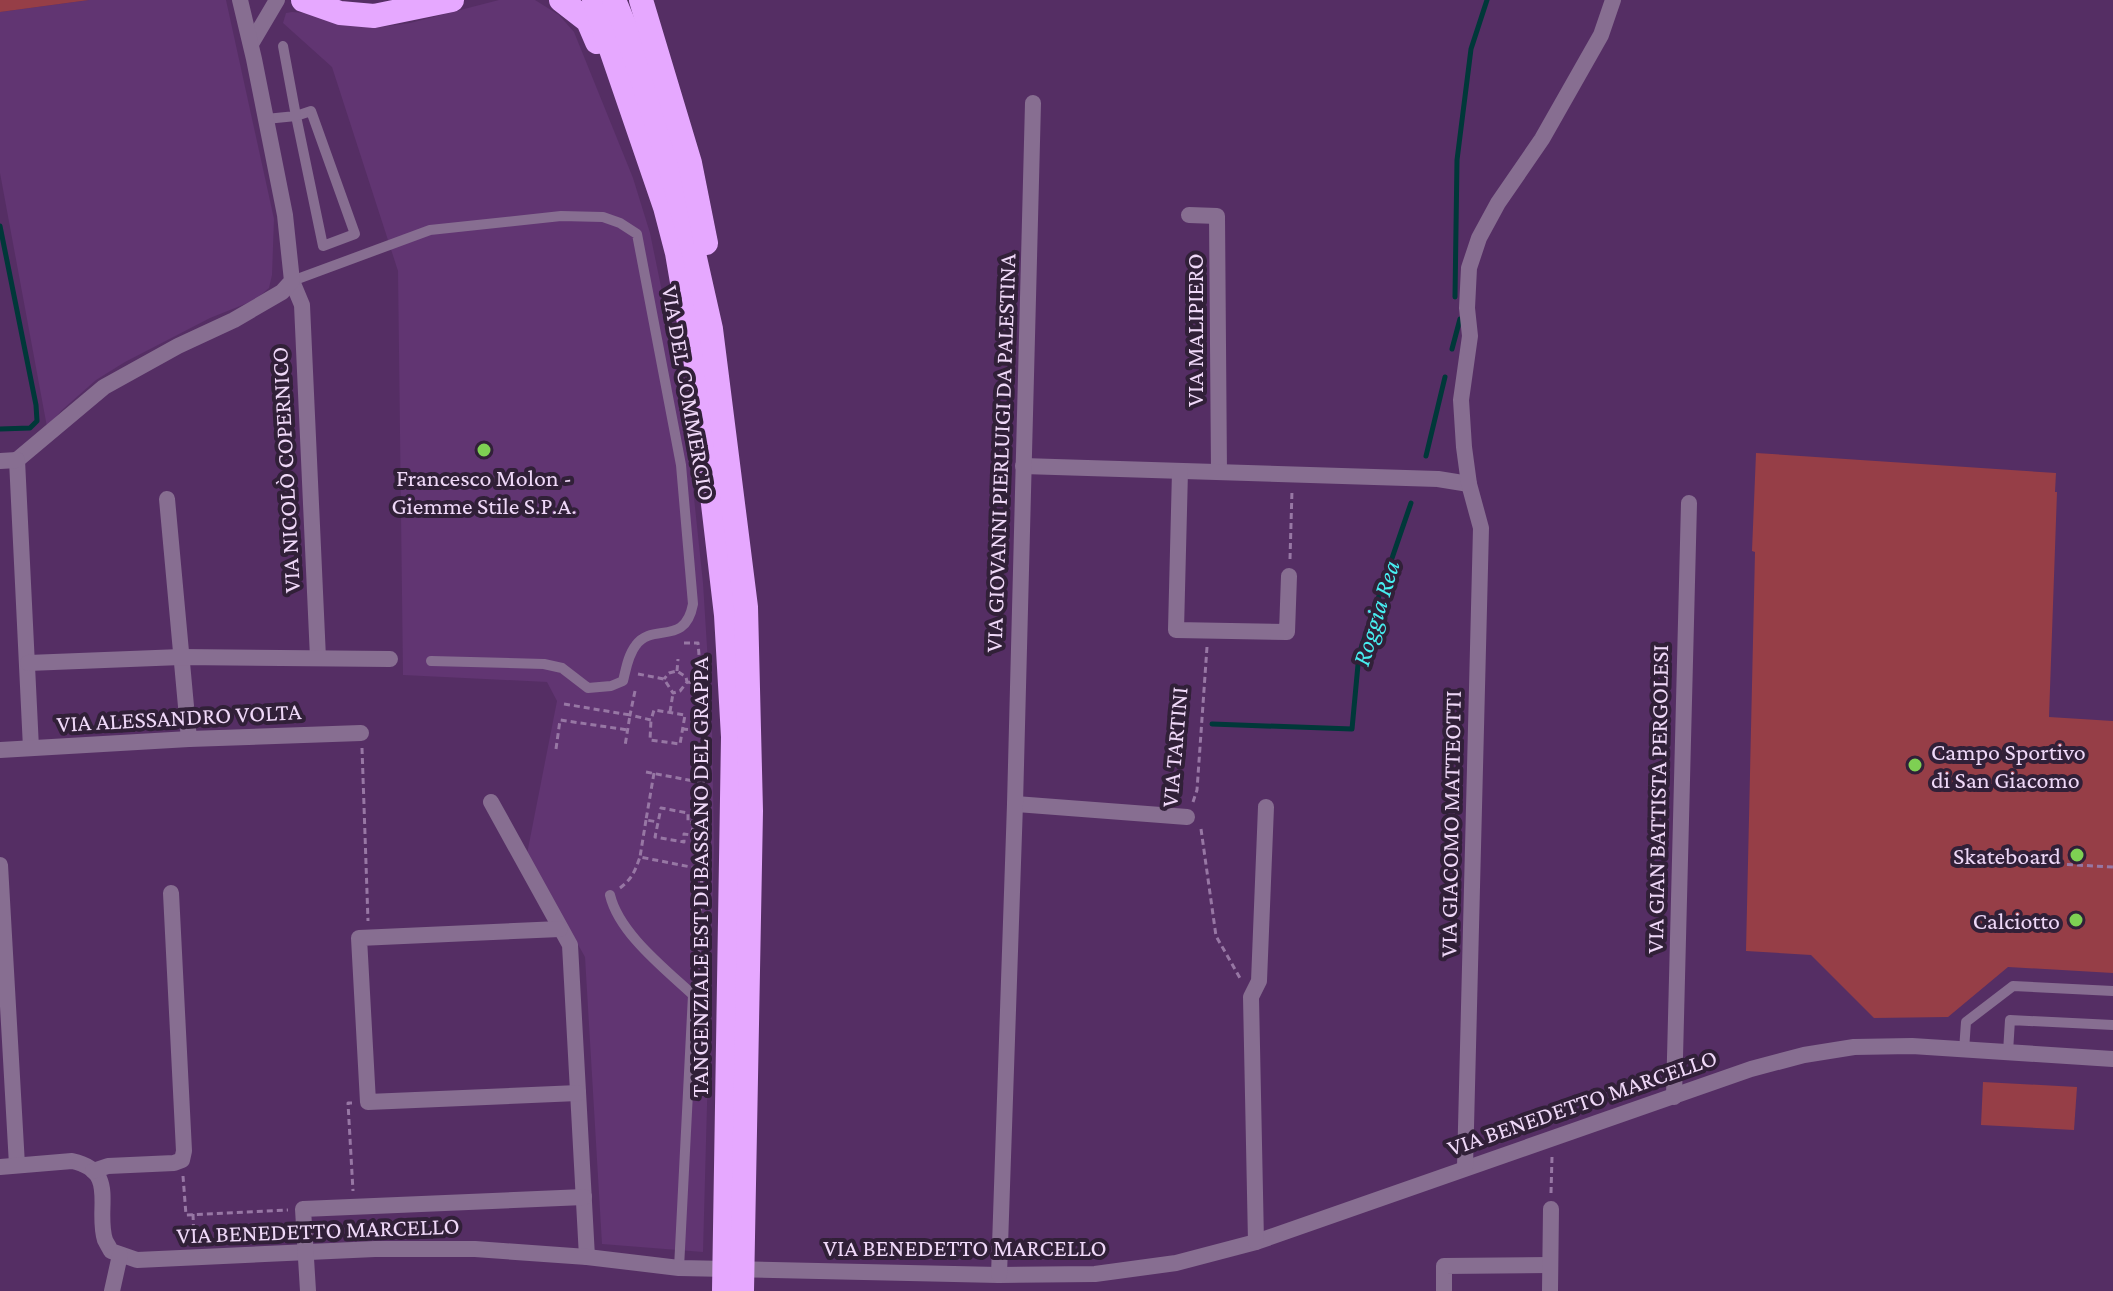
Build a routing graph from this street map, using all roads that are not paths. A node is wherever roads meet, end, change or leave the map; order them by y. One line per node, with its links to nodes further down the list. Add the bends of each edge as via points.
1 (240, 0): 10 (street)
2 (277, 0): 10 (street)
3 (303, 0): 4 (highway, via 340,13 374,16)
4 (452, 0)
5 (561, 0): 15 (highway, via 588,21 648,185)
6 (594, 0): 15 (highway, TANGENZIALE EST DI BASSANO DEL GRAPPA)
7 (614, 0): 18 (highway, TANGENZIALE EST DI BASSANO DEL GRAPPA, via 665,149)
8 (641, 0): 18 (highway, via 690,163 710,263)
9 (1613, 0): 24 (street, VIA GIACOMO MATTEOTTI, via 1601,35 1542,139 1491,214 1469,268 1470,336 1461,400)
10 (251, 44): 14 (street)
11 (283, 46): 13 (lane)
12 (1033, 103): 21 (street, VIA GIOVANNI PIERLUIGI DA PALESTINA)
13 (296, 116): 13 (lane, via 299,130 323,246 355,234 311,111); 14 (lane)
14 (266, 119): 17 (street)
15 (665, 207): 60 (highway, TANGENZIALE EST DI BASSANO DEL GRAPPA, via 694,349 726,615 733,737)
16 (1189, 215): 23 (street, VIA MALIPIERO, via 1217,216)
17 (292, 281): 19 (street, VIA DEL COMMERCIO, via 234,320 104,387); 29 (street, VIA NICOLÒ COPERNICO, via 302,305); 31 (lane, VIA DEL COMMERCIO, via 430,230 561,216 603,217 637,234 681,465 690,619 679,629 637,643 623,681 611,686 588,688 562,668 544,664)
18 (711, 329): 60 (highway, TANGENZIALE EST DI BASSANO DEL GRAPPA, via 746,607 750,713 751,811)
19 (17, 460): 20 (street); 32 (street)
20 (0, 461)
21 (1023, 466): 22 (street); 38 (street, VIA GIOVANNI PIERLUIGI DA PALESTINA)
22 (1180, 471): 23 (street); 27 (street, via 1176,630 1287,632)
23 (1219, 472): 24 (street)
24 (1469, 484): 53 (street, VIA GIACOMO MATTEOTTI, via 1481,528)
25 (167, 499): 28 (street)
26 (1689, 503): 51 (street, VIA GIAN BATTISTA PERGOLESI)
27 (1289, 576)
28 (181, 657): 29 (street); 32 (street); 34 (street)
29 (318, 658): 30 (street)
30 (390, 659)
31 (431, 661)
32 (28, 663): 35 (street)
33 (361, 733): 34 (street, VIA ALESSANDRO VOLTA)
34 (189, 739): 35 (street, VIA ALESSANDRO VOLTA)
35 (31, 748): 36 (street, VIA ALESSANDRO VOLTA)
36 (0, 750)
37 (491, 802): 44 (street)
38 (1015, 804): 40 (street); 64 (street, VIA GIOVANNI PIERLUIGI DA PALESTINA)
39 (1266, 807): 57 (street, via 1259,981 1251,997)
40 (1187, 817)
41 (0, 865): 52 (street)
42 (171, 893): 54 (street, via 182,1160)
43 (613, 893): 63 (lane, via 621,922 693,995)
44 (560, 929): 50 (street, via 570,945); 50 (street, via 359,938 368,1102)
45 (2113, 991): 47 (lane, via 2013,986 1966,1022)
46 (2113, 1025): 48 (lane, via 2010,1020)
47 (1964, 1050): 48 (street, VIA BENEDETTO MARCELLO); 51 (street, VIA BENEDETTO MARCELLO, via 1828,1050 1751,1069)
48 (2008, 1052): 49 (street, VIA BENEDETTO MARCELLO)
49 (2113, 1059)
50 (578, 1093): 55 (street)
51 (1674, 1097): 53 (street, VIA BENEDETTO MARCELLO)
52 (8, 1166): 54 (street, via 72,1161)
53 (1465, 1167): 57 (street, VIA BENEDETTO MARCELLO)
54 (93, 1171): 59 (street, via 101,1180 105,1239)
55 (584, 1197): 58 (street, via 303,1209); 61 (street)
56 (1551, 1209): 62 (street)
57 (1256, 1242): 64 (street, VIA BENEDETTO MARCELLO, via 1176,1263 1095,1274)
58 (306, 1252): 59 (street, VIA BENEDETTO MARCELLO, via 137,1260); 61 (street, VIA BENEDETTO MARCELLO, via 475,1249); 67 (street)
59 (120, 1255): 66 (street)
60 (733, 1256): 65 (highway, TANGENZIALE EST DI BASSANO DEL GRAPPA)
61 (587, 1257): 63 (street, VIA BENEDETTO MARCELLO)
62 (1550, 1265): 68 (street, via 1444,1266); 69 (street)
63 (679, 1268): 64 (street, VIA BENEDETTO MARCELLO)
64 (999, 1275)
65 (733, 1289)
66 (112, 1291)
67 (308, 1291)
68 (1444, 1291)
69 (1550, 1291)

